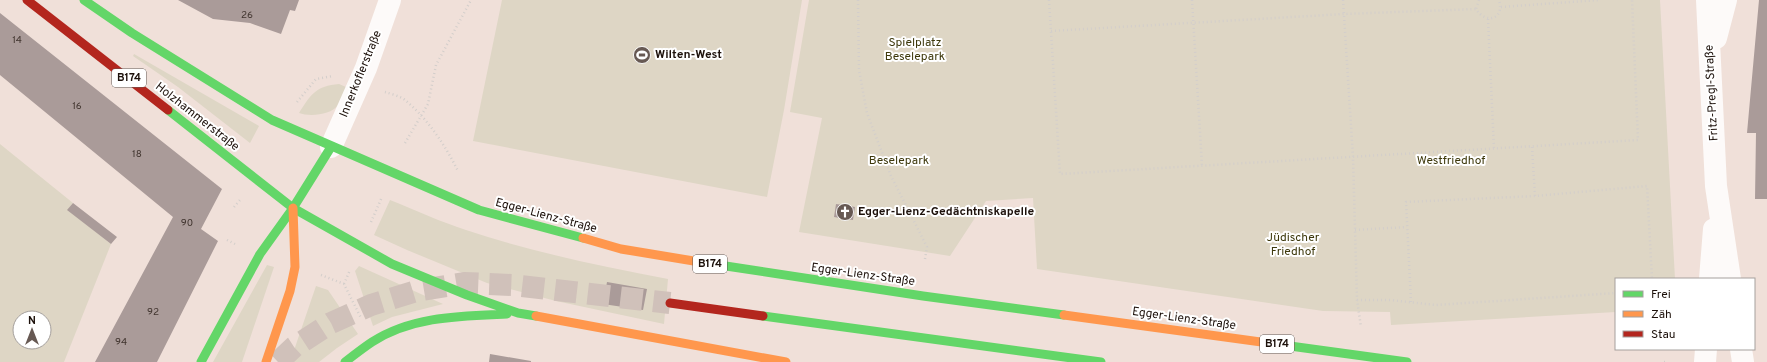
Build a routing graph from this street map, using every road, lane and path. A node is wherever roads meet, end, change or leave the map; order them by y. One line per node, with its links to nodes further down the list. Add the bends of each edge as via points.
1 (27, 0): 35 (main road, Holzhammerstraße / B174)
2 (84, 0): 27 (main road, B174, via 272,120)
3 (390, 0): 27 (street, Innerkoflerstraße, via 366,68)
4 (471, 0): 25 (path, via 436,65 428,104)
5 (858, 0): 40 (path, via 859,70 867,113 891,176 927,247)
6 (1049, 0): 20 (path)
7 (1192, 0): 19 (path)
8 (1343, 0): 17 (path)
9 (1479, 0): 16 (path)
10 (1499, 0): 15 (path)
11 (1599, 0): 15 (path)
12 (1632, 0): 28 (path, via 1638,140)
13 (1707, 0): 21 (street, Fritz-Pregl-Straße)
14 (1726, 0): 21 (street)
15 (1501, 7): 18 (path, via 1494,18)
16 (1476, 9): 17 (path); 18 (path, via 1480,16)
17 (1344, 14): 19 (path); 30 (path)
18 (1488, 19): 29 (path)
19 (1193, 23): 20 (path); 31 (path)
20 (1051, 31): 31 (path, via 1060,174)
21 (1710, 60): 32 (street, Fritz-Pregl-Straße)
22 (338, 77): 24 (path, via 316,79)
23 (385, 92): 25 (path, via 404,99)
24 (296, 103)
25 (420, 116): 26 (path); 36 (path, via 444,144)
26 (405, 143)
27 (331, 147): 35 (main road); 36 (main road, Egger-Lienz-Straße / B174)
28 (1532, 147): 29 (path); 33 (path)
29 (1494, 149): 30 (path)
30 (1353, 157): 31 (path); 39 (path)
31 (1202, 166)
32 (1716, 186): 44 (street, Fritz-Pregl-Straße); 45 (street, Fritz-Pregl-Straße)
33 (1535, 196): 38 (path, via 1406,202); 43 (path, via 1647,186)
34 (382, 197): 37 (path)
35 (294, 208): 51 (main road, B174, via 392,264); 57 (main road, via 260,254); 58 (main road, via 296,267)
36 (479, 210): 62 (main road, Egger-Lienz-Straße / B174, via 621,249 908,293)
37 (370, 224)
38 (1407, 227): 39 (path); 49 (path)
39 (1355, 230): 48 (path)
40 (925, 259)
41 (353, 263): 46 (path)
42 (319, 275): 46 (path)
43 (1652, 278)
44 (1710, 278)
45 (1730, 278)
46 (344, 284): 52 (path)
47 (1615, 292): 49 (path, via 1436,304)
48 (1357, 300): 49 (path); 53 (path)
49 (1411, 302)
50 (670, 303): 61 (main road)
51 (518, 314): 56 (main road, B174); 59 (main road, via 453,316 410,324 373,341)
52 (364, 323)
53 (1361, 327)
54 (1706, 350): 63 (street)
55 (1741, 350): 64 (street)
56 (763, 360): 60 (main road, B174)
57 (201, 362)
58 (266, 362)
59 (345, 362)
60 (786, 362)
61 (1101, 362)
62 (1407, 362)
63 (1705, 362)
64 (1743, 362)

